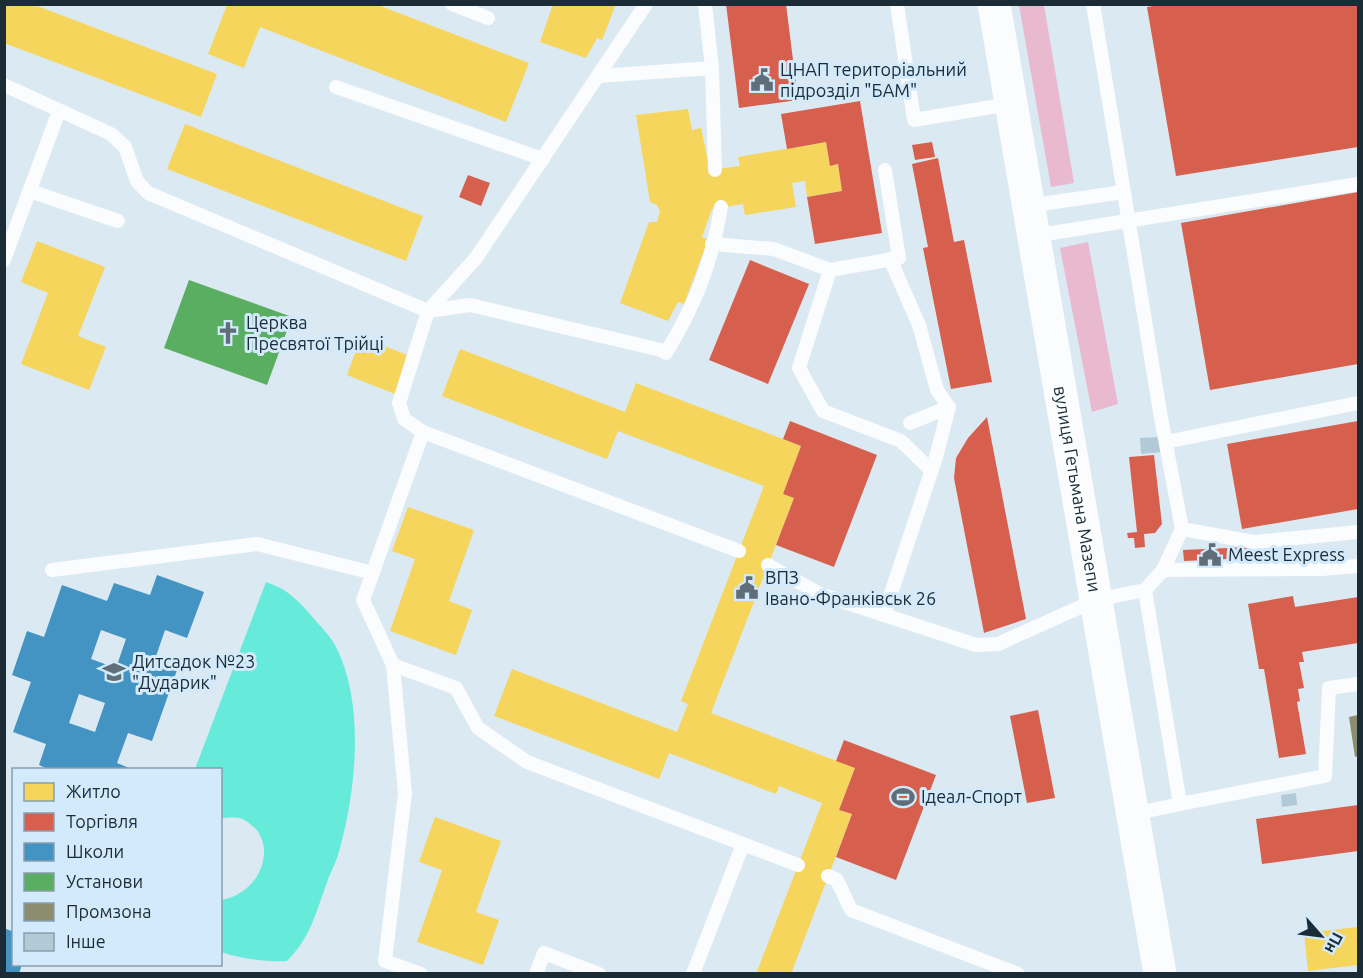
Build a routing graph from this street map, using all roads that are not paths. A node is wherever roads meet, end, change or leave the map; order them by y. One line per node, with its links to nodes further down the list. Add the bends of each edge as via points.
1 (453, 4): 7 (lane)
2 (646, 4): 9 (lane)
3 (705, 4): 8 (lane)
4 (897, 4): 12 (lane, via 914,120)
5 (993, 4): 12 (main road, вулиця Гетьмана Мазепи)
6 (1093, 4): 19 (lane)
7 (488, 18)
8 (712, 68): 9 (lane); 15 (lane)
9 (598, 76): 14 (lane)
10 (4, 85): 13 (lane)
11 (336, 87): 14 (lane)
12 (1010, 104): 23 (main road, вулиця Гетьмана Мазепи)
13 (59, 111): 18 (lane); 28 (lane, via 111,135 125,147 137,181 148,193)
14 (543, 159): 28 (lane, via 476,258)
15 (715, 170)
16 (885, 170): 26 (lane, via 899,258)
17 (1359, 183): 21 (lane)
18 (30, 191): 22 (lane); 25 (lane)
19 (1123, 192): 21 (lane); 23 (lane)
20 (721, 207): 24 (lane)
21 (1128, 220): 23 (lane); 33 (lane)
22 (118, 221)
23 (1031, 221): 44 (main road, вулиця Гетьмана Мазепи)
24 (712, 244): 27 (lane, via 774,249); 28 (lane, via 704,279 688,318 666,353 470,305)
25 (6, 252)
26 (890, 259): 27 (lane); 30 (lane, via 919,325 937,390)
27 (830, 270): 34 (lane, via 799,368 823,411 901,441)
28 (428, 311): 32 (lane, via 399,403 404,419)
29 (1359, 403): 33 (lane)
30 (949, 407): 31 (lane); 34 (lane)
31 (910, 423)
32 (423, 432): 37 (lane); 42 (lane)
33 (1166, 442): 35 (lane)
34 (932, 470): 45 (lane)
35 (1182, 529): 36 (lane, via 1254,542); 41 (lane)
36 (1359, 532)
37 (739, 551)
38 (768, 564): 45 (lane, via 820,594)
39 (1359, 566): 41 (lane)
40 (52, 570): 42 (lane, via 257,544)
41 (1162, 570): 43 (lane)
42 (373, 573): 46 (lane, via 363,600)
43 (1145, 590): 44 (lane); 48 (lane)
44 (1096, 600): 45 (lane, via 998,644 976,645); 49 (main road, вулиця Гетьмана Мазепи)
45 (884, 615)
46 (393, 665): 50 (lane, via 456,688 478,728 527,762); 53 (lane, via 405,793 386,961)
47 (1359, 684): 48 (lane, via 1329,688 1325,776)
48 (1180, 804): 49 (lane)
49 (1133, 814): 58 (main road, вулиця Гетьмана Мазепи)
50 (743, 844): 51 (lane); 56 (lane)
51 (798, 865)
52 (828, 876): 57 (lane, via 837,880 851,910)
53 (421, 974)
54 (536, 974): 55 (lane, via 544,952)
55 (599, 974)
56 (693, 974)
57 (1018, 974)
58 (1160, 974)

